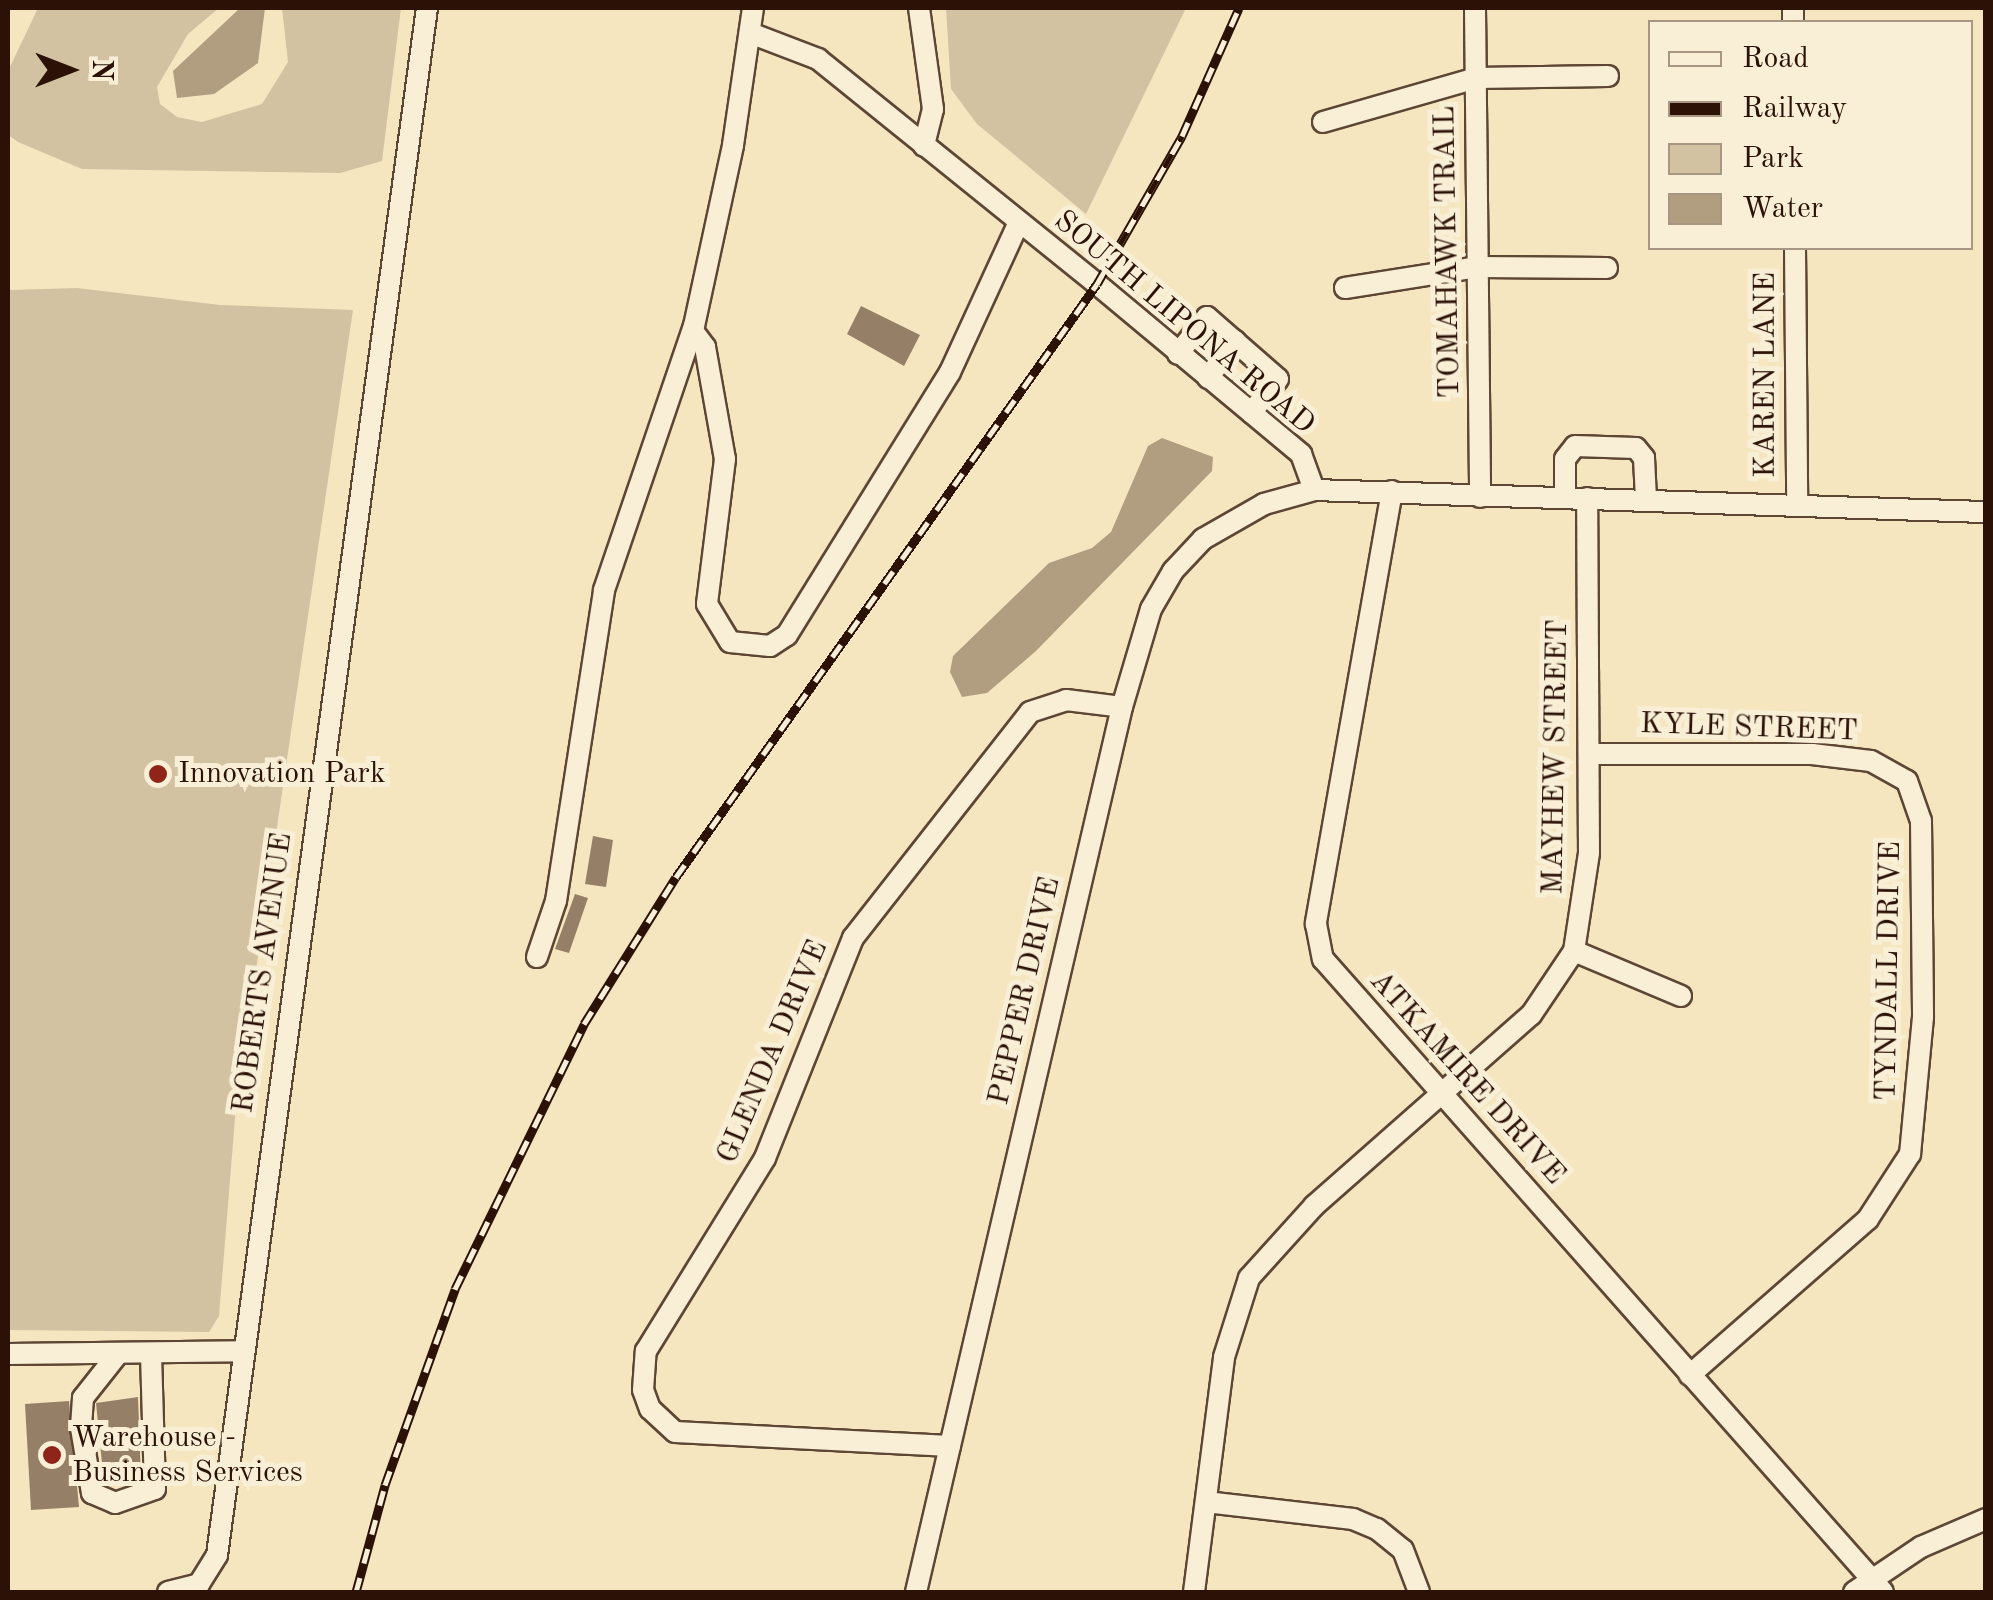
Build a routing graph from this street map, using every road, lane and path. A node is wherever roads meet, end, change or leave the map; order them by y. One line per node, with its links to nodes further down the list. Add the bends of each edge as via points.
1 (427, 8): 35 (street, ROBERTS AVENUE)
2 (752, 8): 5 (street)
3 (919, 8): 9 (street, via 934,109)
4 (1475, 8): 7 (street, TOMAHAWK TRAIL)
5 (750, 33): 9 (street, SOUTH LIPONA ROAD, via 818,59); 15 (street)
6 (1608, 76): 7 (street)
7 (1476, 78): 8 (street); 12 (street, TOMAHAWK TRAIL)
8 (1322, 122)
9 (924, 146): 10 (street, SOUTH LIPONA ROAD)
10 (1018, 224): 15 (street, via 950,372 786,635 770,646 730,642 706,604 725,460 705,347); 17 (street, SOUTH LIPONA ROAD)
11 (1795, 250): 26 (street, KAREN LANE)
12 (1478, 266): 13 (street); 14 (street); 22 (street, TOMAHAWK TRAIL)
13 (1608, 268)
14 (1344, 288)
15 (693, 331): 32 (street, via 604,590 556,901)
16 (1235, 342): 17 (street, via 1207,317); 18 (street); 19 (street, via 1278,378)
17 (1178, 354): 18 (street, SOUTH LIPONA ROAD)
18 (1208, 378): 19 (street, SOUTH LIPONA ROAD)
19 (1250, 413): 20 (street, SOUTH LIPONA ROAD, via 1301,454)
20 (1314, 490): 21 (street); 28 (street, PEPPER DRIVE, via 1233,517 1172,571 1151,609)
21 (1392, 491): 22 (street); 34 (street, ATKAMIRE DRIVE, via 1316,938 1336,976)
22 (1480, 496): 23 (street)
23 (1566, 498): 24 (street); 25 (street, via 1566,460 1575,446 1636,448 1644,458)
24 (1588, 498): 25 (street); 29 (street, MAYHEW STREET)
25 (1646, 498): 26 (street)
26 (1797, 502): 27 (street)
27 (1986, 512)
28 (1122, 707): 40 (street, PEPPER DRIVE); 40 (street, GLENDA DRIVE, via 1066,700 1030,712 853,938 765,1158 646,1351 643,1390 650,1409 675,1432)
29 (1588, 754): 30 (street, KYLE STREET, via 1812,754 1871,761); 31 (street, MAYHEW STREET, via 1587,898)
30 (1904, 777): 39 (street, TYNDALL DRIVE, via 1915,796 1923,843 1921,1089 1910,1154 1868,1219)
31 (1574, 951): 33 (street); 34 (street, MAYHEW STREET, via 1531,1015)
32 (537, 957)
33 (1681, 996)
34 (1444, 1095): 39 (street, ATKAMIRE DRIVE); 41 (street, MAYHEW STREET, via 1314,1206 1248,1278 1224,1357)
35 (243, 1352): 38 (street); 44 (street, ROBERTS AVENUE, via 217,1555 199,1584)
36 (8, 1354): 37 (street)
37 (117, 1355): 38 (street); 38 (street, via 83,1398 82,1428 92,1494 115,1503 154,1489)
38 (151, 1356)
39 (1690, 1375): 43 (street, ATKAMIRE DRIVE)
40 (950, 1446): 45 (street, PEPPER DRIVE)
41 (1206, 1502): 46 (street, MAYHEW STREET); 47 (street, via 1353,1519 1377,1528 1403,1550)
42 (1986, 1519): 43 (street, via 1920,1547)
43 (1870, 1588)
44 (171, 1592)
45 (916, 1592)
46 (1194, 1592)
47 (1419, 1592)

